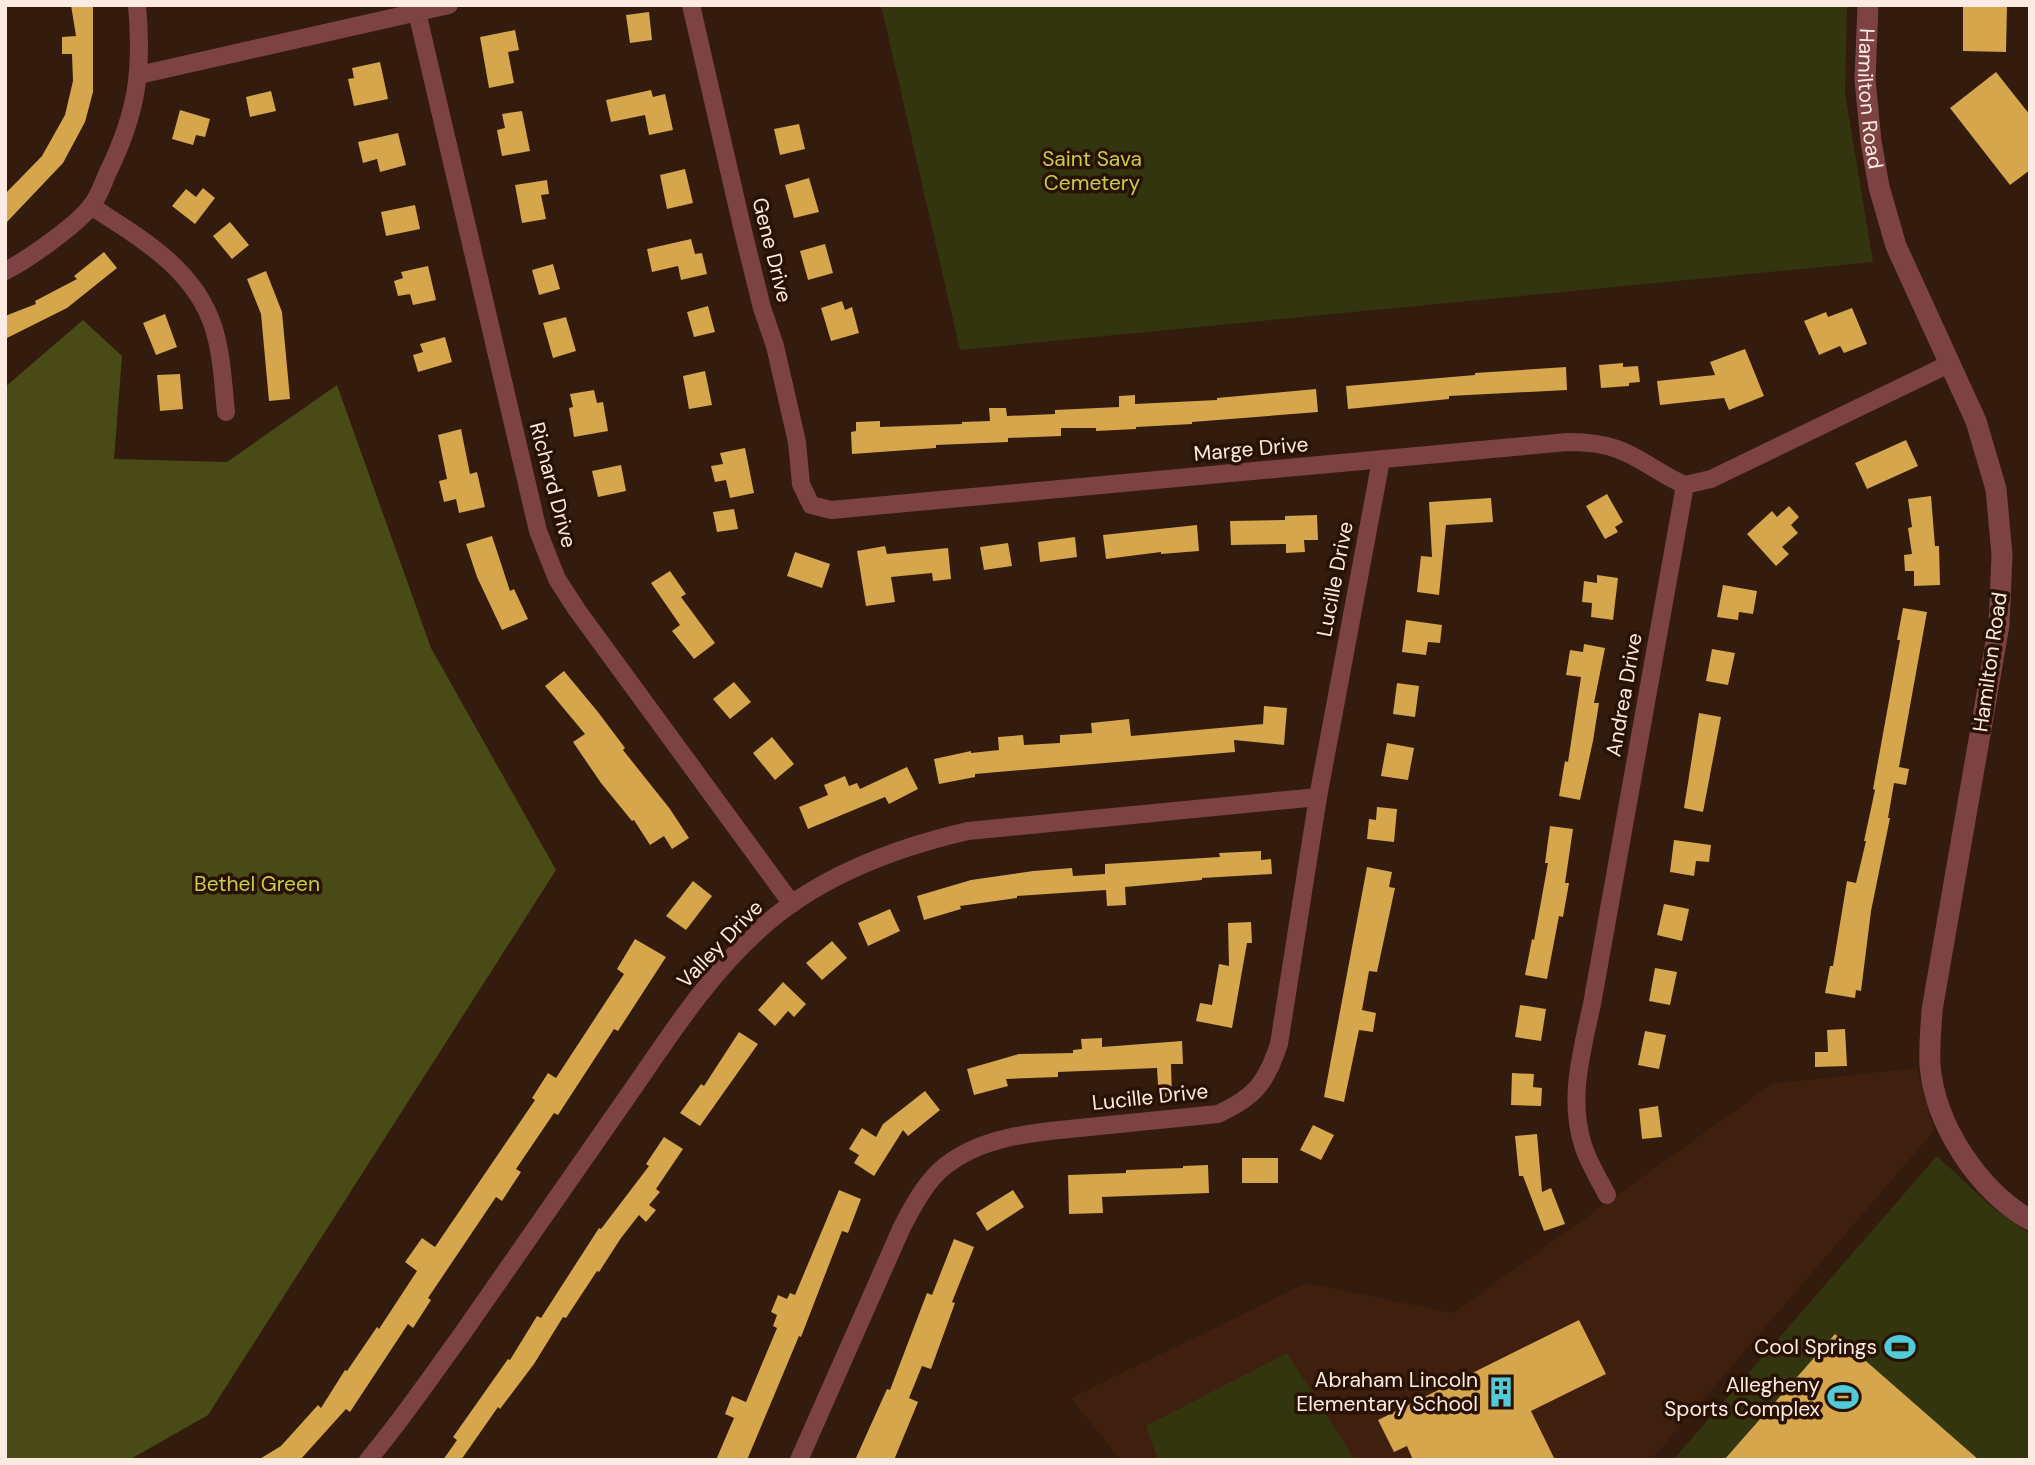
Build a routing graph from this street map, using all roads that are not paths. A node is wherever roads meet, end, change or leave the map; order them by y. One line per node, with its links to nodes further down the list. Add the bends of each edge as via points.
1 (137, 5): 6 (street)
2 (449, 5): 5 (street)
3 (691, 5): 13 (street, Gene Drive, via 762,308 775,346 797,442 801,484)
4 (1868, 5): 9 (street, Hamilton Road, via 1865,80 1879,187 1896,246)
5 (417, 12): 6 (street); 15 (street, Richard Drive, via 538,531 557,579)
6 (139, 75): 7 (street, via 134,107)
7 (92, 206): 8 (street, via 57,237); 10 (street, via 178,267 201,297 214,327)
8 (5, 271)
9 (1949, 364): 12 (street, via 1711,479); 17 (street, Hamilton Road, via 1976,421 1996,489 2002,555 1999,625 1932,1010 1930,1065 1956,1143 1995,1192)
10 (226, 412)
11 (1381, 460): 12 (street, Marge Drive, via 1593,442 1619,449); 13 (street, Marge Drive, via 831,510); 14 (street, Lucille Drive)
12 (1685, 485): 16 (street, Andrea Drive, via 1577,1075 1576,1115 1583,1147)
13 (811, 505)
14 (1318, 797): 15 (street, Valley Drive, via 968,831 877,858); 19 (street, Lucille Drive, via 1279,1044 1259,1085 1243,1102 1218,1114 1000,1139 968,1149 942,1167 902,1227)
15 (792, 904): 18 (street, Valley Drive, via 760,929 688,1011)
16 (1606, 1195)
17 (2030, 1220)
18 (368, 1460)
19 (799, 1460)

